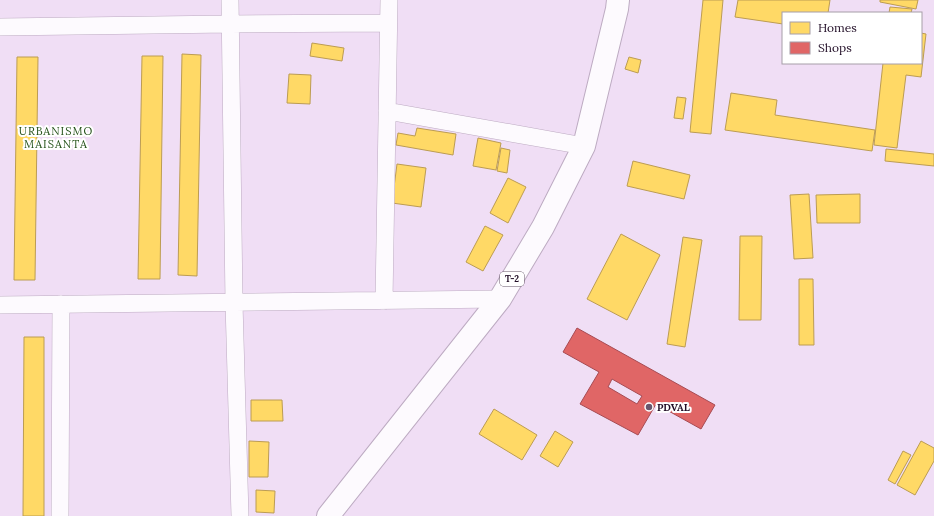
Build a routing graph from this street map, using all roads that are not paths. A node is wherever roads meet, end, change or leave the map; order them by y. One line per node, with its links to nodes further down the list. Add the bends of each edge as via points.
1 (230, 0): 5 (street)
2 (389, 0): 4 (street)
3 (618, 0): 8 (highway, T-2)
4 (388, 23): 5 (street); 7 (street)
5 (230, 24): 6 (street); 11 (street)
6 (0, 27)
7 (387, 111): 8 (street); 10 (street)
8 (584, 146): 9 (highway, T-2, via 543,227)
9 (500, 300): 10 (street); 16 (highway, T-2)
10 (384, 301): 11 (street)
11 (234, 302): 12 (street); 15 (street)
12 (61, 304): 13 (street); 14 (street)
13 (0, 305)
14 (60, 516)
15 (240, 516)
16 (328, 516)

